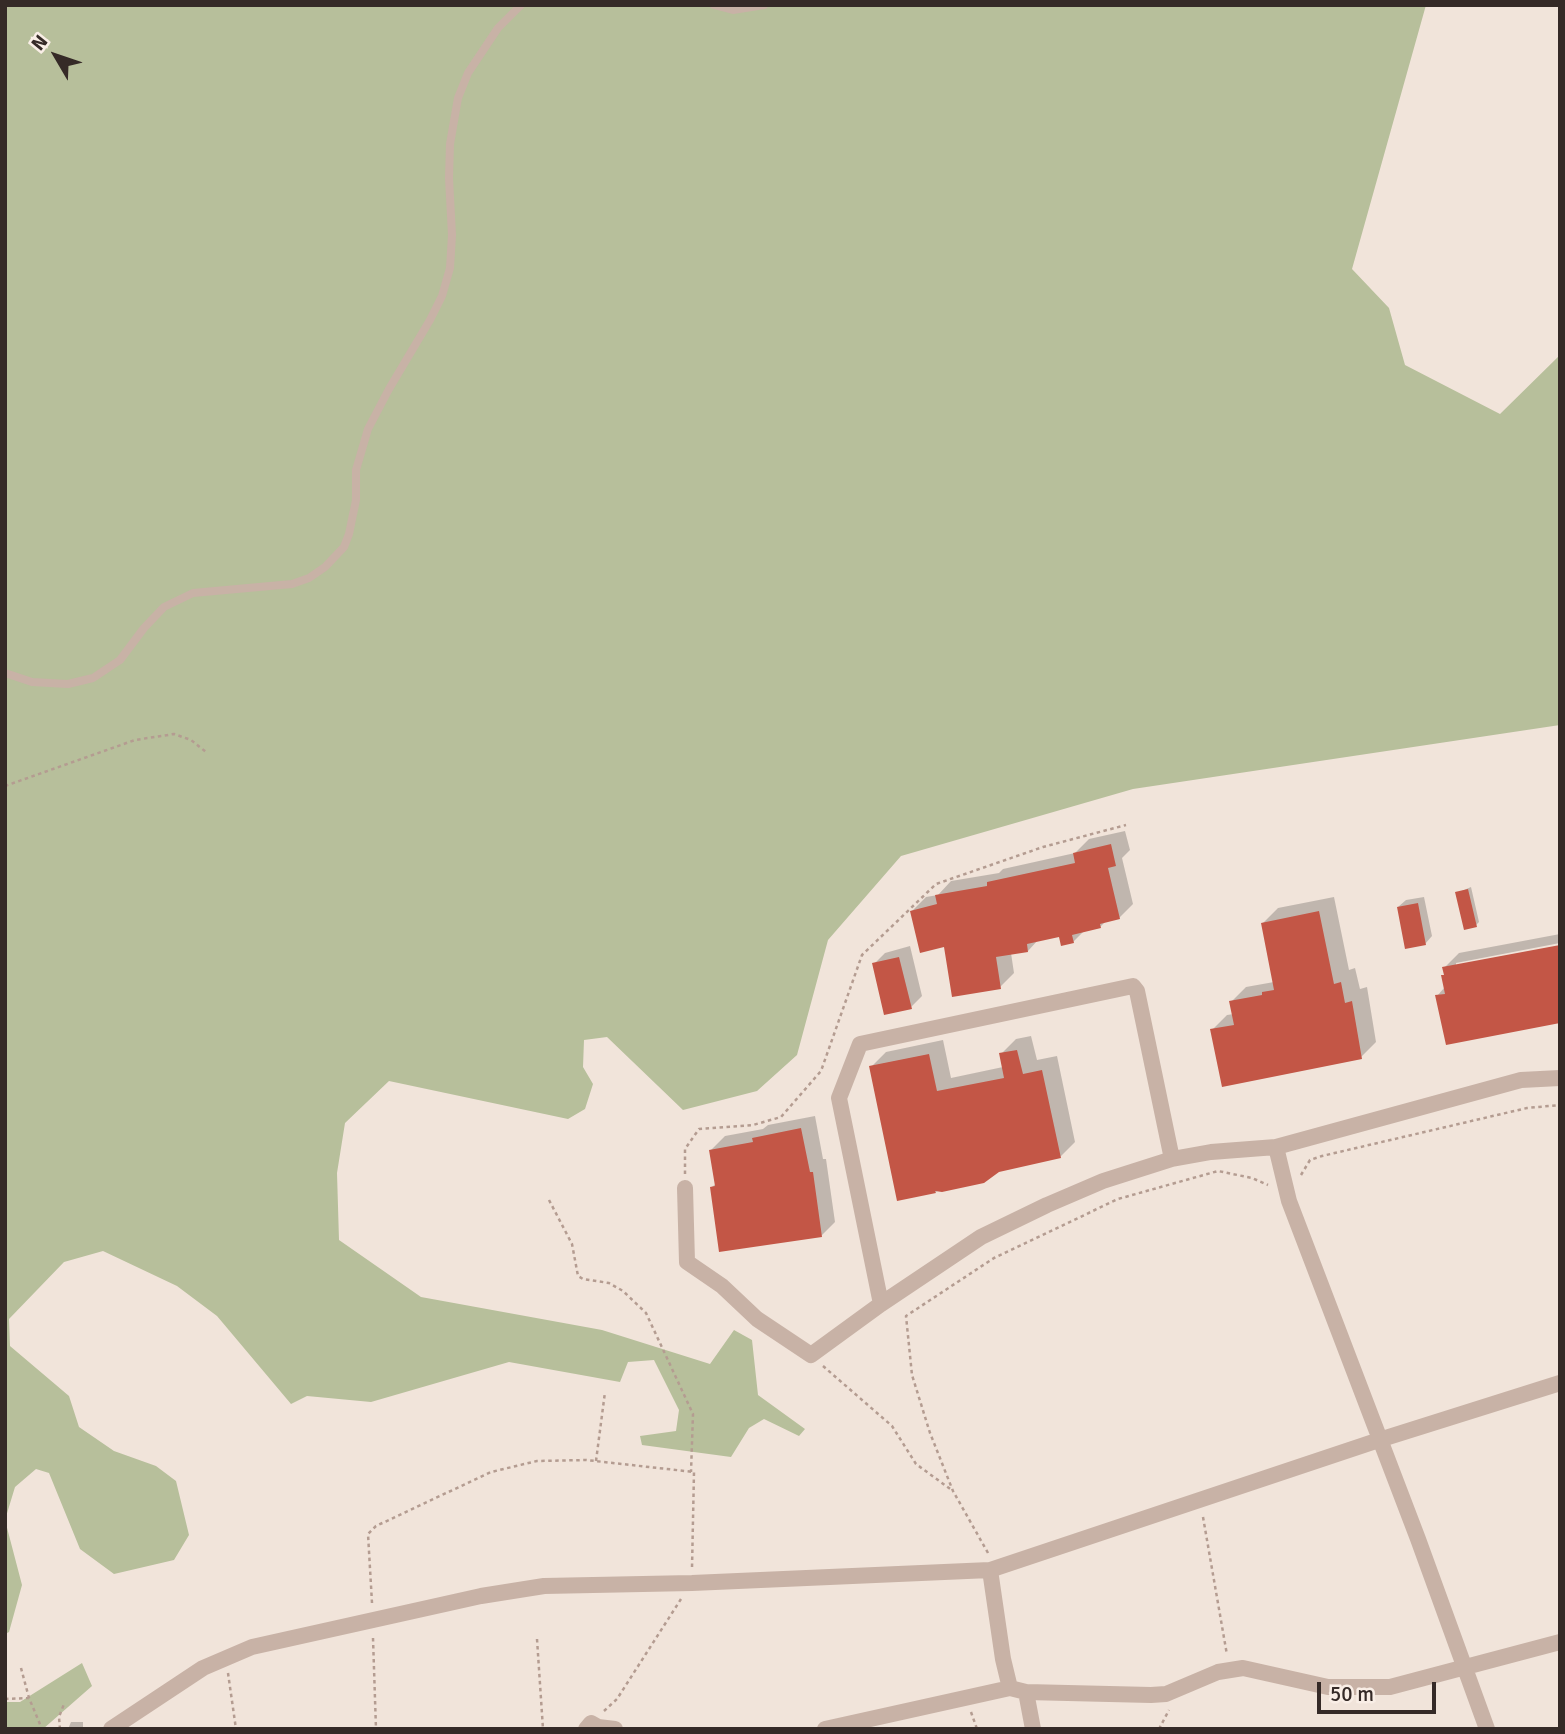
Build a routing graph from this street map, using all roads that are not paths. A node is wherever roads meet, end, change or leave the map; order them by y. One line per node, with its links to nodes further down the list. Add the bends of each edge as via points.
1 (521, 5): 4 (lane, via 498,28 458,98 450,144 450,268 430,320 368,429 356,470 356,500 344,547 325,567 292,584 193,593 164,607 120,660 93,677 68,684 32,682)
2 (714, 5): 3 (lane, via 733,10)
3 (764, 5)
4 (5, 673)
5 (1560, 1077): 6 (street, via 1509,1083)
6 (1276, 1147): 7 (street); 11 (street, via 1289,1201)
7 (1172, 1159): 9 (street, via 1103,1181 981,1237); 9 (street, via 1133,986 860,1044 839,1098)
8 (685, 1188): 9 (street, via 687,1262 757,1319 811,1355)
9 (881, 1304)
10 (1560, 1383): 11 (street)
11 (1379, 1440): 12 (street); 14 (street)
12 (990, 1570): 15 (street, via 1003,1659); 17 (street, via 544,1586 481,1596 252,1647 203,1668)
13 (1560, 1642): 14 (street)
14 (1465, 1668): 15 (street, via 1371,1688 1328,1687 1243,1668 1158,1695); 21 (street)
15 (1018, 1690): 19 (street); 20 (street)
16 (588, 1726): 18 (street)
17 (111, 1729)
18 (615, 1729)
19 (825, 1729)
20 (1033, 1729)
21 (1487, 1729)

